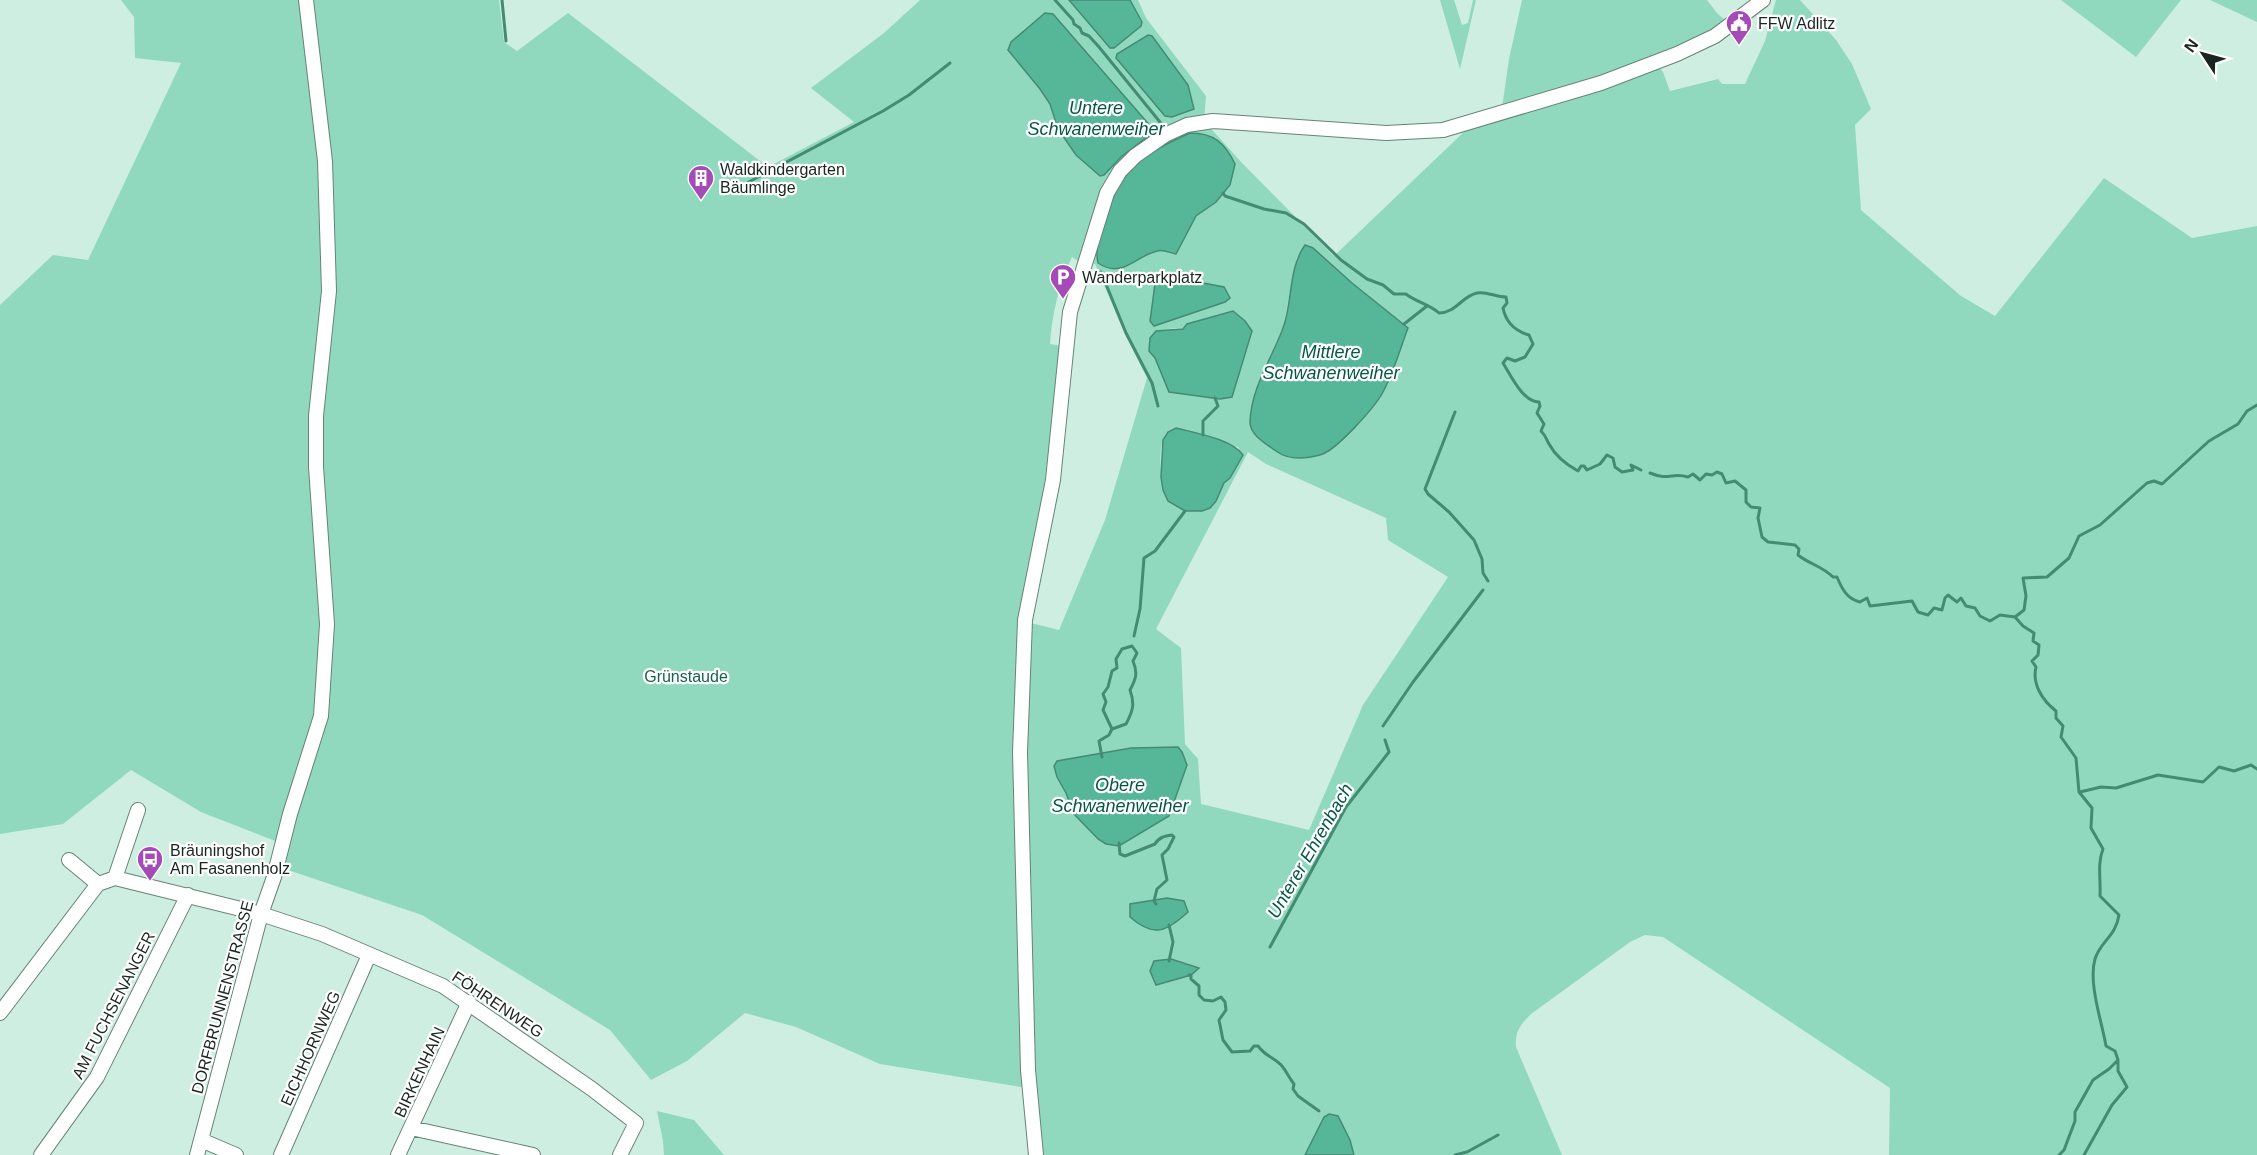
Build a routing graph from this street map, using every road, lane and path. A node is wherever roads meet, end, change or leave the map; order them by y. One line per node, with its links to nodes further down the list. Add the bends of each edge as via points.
1 (306, 0): 8 (street, DORFBRUNNENSTRASSE, via 325,161 329,279 316,416 327,624 321,716)
2 (1763, 0): 21 (street, via 1715,36 1677,54 1497,116 1443,130 1386,134 1205,121 1174,130 1151,143 1113,181 1070,312 1053,480 1025,620 1020,762 1028,1070)
3 (138, 810): 5 (street)
4 (69, 860): 6 (street)
5 (115, 879): 6 (street); 7 (street, FÖHRENWEG)
6 (98, 884): 11 (street)
7 (188, 895): 8 (street, FÖHRENWEG); 14 (street, AM FUCHSENANGER, via 98,1077)
8 (261, 914): 9 (street, FÖHRENWEG); 13 (street, DORFBRUNNENSTRASSE)
9 (369, 955): 10 (street, FÖHRENWEG, via 443,986); 17 (street, EICHHORNWEG)
10 (469, 1002): 12 (street, BIRKENHAIN); 20 (street, FÖHRENWEG, via 636,1123)
11 (0, 1013)
12 (411, 1128): 18 (street, BIRKENHAIN); 19 (street)
13 (201, 1140): 15 (street, DORFBRUNNENSTRASSE); 16 (street)
14 (41, 1155)
15 (197, 1155)
16 (236, 1155)
17 (281, 1155)
18 (398, 1155)
19 (533, 1155)
20 (620, 1155)
21 (1036, 1155)

